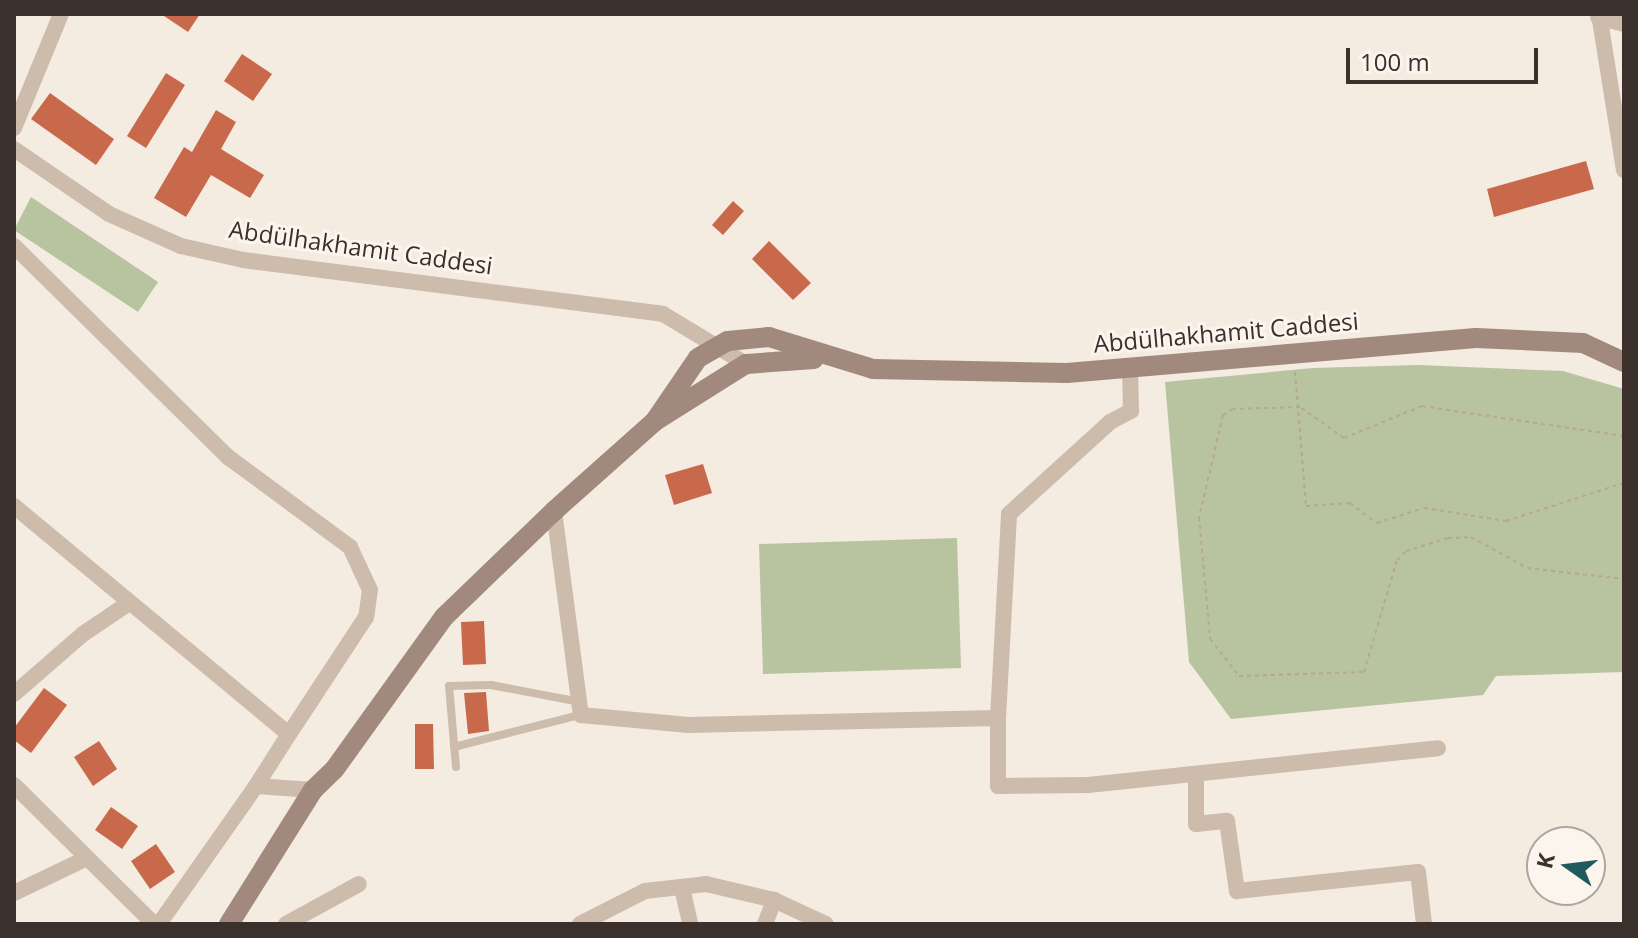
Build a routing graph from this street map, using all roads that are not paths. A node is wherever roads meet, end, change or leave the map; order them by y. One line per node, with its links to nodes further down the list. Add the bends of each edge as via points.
1 (61, 14): 4 (street)
2 (1598, 16): 3 (street); 6 (street)
3 (1624, 24)
4 (14, 128)
5 (14, 149): 9 (street, Abdülhakhamit Caddesi, via 109,214 181,246 243,260 663,314)
6 (1624, 170)
7 (14, 246): 22 (street, via 228,457 350,547 370,590 366,617)
8 (769, 337): 9 (main road, Abdülhakhamit Caddesi); 10 (street); 11 (main road, Abdülhakhamit Caddesi)
9 (719, 346): 13 (street, Abdülhakhamit Caddesi); 15 (main road, Abdülhakhamit Caddesi, via 698,358)
10 (766, 359): 11 (main road, Abdülhakhamit Caddesi); 13 (main road, Abdülhakhamit Caddesi)
11 (829, 359): 14 (main road, Abdülhakhamit Caddesi, via 888,370 1067,373)
12 (1624, 362): 14 (main road, Abdülhakhamit Caddesi, via 1583,343 1476,338)
13 (746, 364): 15 (main road, Abdülhakhamit Caddesi)
14 (1130, 366): 21 (street, via 1131,411 1110,422 1009,514)
15 (655, 421): 17 (main road, Abdülhakhamit Caddesi)
16 (14, 506): 18 (street)
17 (554, 511): 20 (street); 29 (main road, Abdülhakhamit Caddesi, via 444,617 334,770)
18 (129, 603): 19 (street, via 83,634); 22 (street)
19 (14, 694)
20 (580, 709): 21 (street, via 689,725); 23 (lane); 23 (lane, via 491,685 449,686)
21 (998, 718): 26 (street, via 998,786 1088,785)
22 (289, 734): 28 (street)
23 (454, 747): 25 (lane)
24 (1438, 748): 26 (street)
25 (456, 767)
26 (1196, 774): 42 (street, via 1196,824 1227,821 1237,891 1418,872)
27 (14, 785): 30 (street)
28 (256, 786): 29 (street); 35 (street)
29 (313, 790): 36 (main road, Abdülhakhamit Caddesi)
30 (87, 858): 33 (street); 35 (street)
31 (359, 884): 37 (street)
32 (682, 888): 34 (street, via 706,884); 38 (street, via 645,891); 39 (street)
33 (14, 893)
34 (774, 900): 40 (street); 41 (street)
35 (156, 924)
36 (229, 924)
37 (286, 924)
38 (580, 924)
39 (690, 924)
40 (765, 924)
41 (826, 924)
42 (1424, 924)

